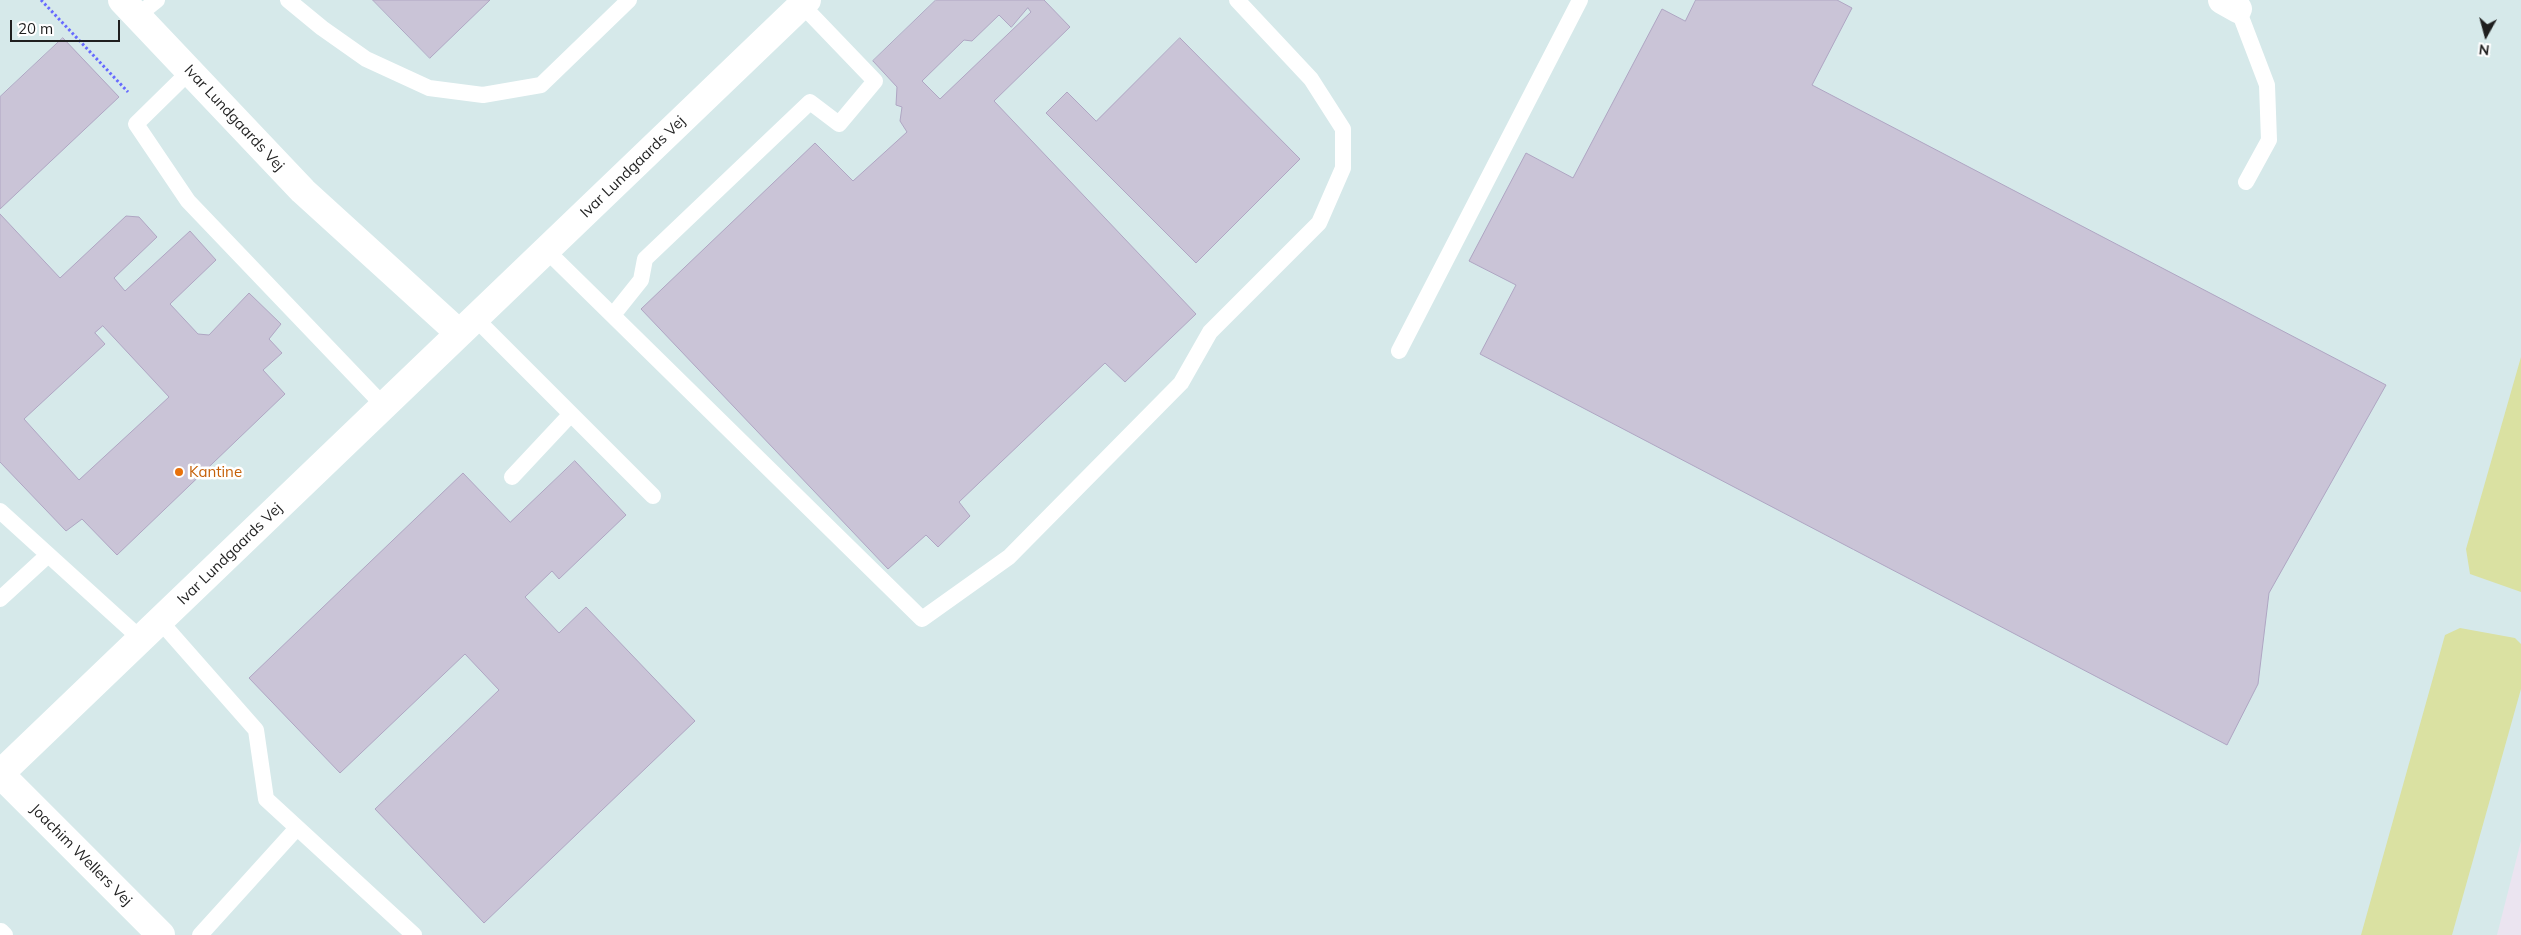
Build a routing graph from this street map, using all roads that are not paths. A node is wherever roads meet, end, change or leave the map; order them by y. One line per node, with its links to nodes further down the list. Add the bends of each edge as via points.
1 (288, 0): 2 (lane, via 366,59 429,88 483,95 541,85)
2 (629, 0)
3 (1237, 0): 11 (lane, via 1311,79 1343,129 1343,168 1319,222 1210,332 1181,383 1009,557 922,620)
4 (1580, 0): 13 (lane)
5 (804, 2): 10 (street, Ivar Lundgaards Vej); 11 (lane, via 875,81 839,124 810,102 645,259 641,280)
6 (2234, 3): 9 (lane, via 2267,85 2269,140)
7 (139, 5): 8 (street, Ivar Lundgaards Vej)
8 (190, 71): 12 (street, Ivar Lundgaards Vej, via 302,191); 14 (lane, via 136,124 188,201)
9 (2246, 182)
10 (546, 250): 11 (lane); 12 (street, Ivar Lundgaards Vej)
11 (613, 315)
12 (467, 325): 14 (street, Ivar Lundgaards Vej); 15 (lane)
13 (1399, 351)
14 (384, 406): 21 (street, Ivar Lundgaards Vej)
15 (571, 414): 16 (lane); 17 (lane)
16 (512, 478)
17 (653, 496)
18 (0, 511): 19 (lane)
19 (48, 555): 20 (lane); 22 (lane)
20 (0, 599)
21 (160, 621): 22 (street, Ivar Lundgaards Vej); 24 (lane, via 256,730 266,799)
22 (141, 639): 23 (street, Ivar Lundgaards Vej)
23 (0, 774): 25 (street, Joachim Wellers Vej)
24 (298, 828): 26 (lane); 27 (lane)
25 (161, 935)
26 (200, 935)
27 (414, 935)

